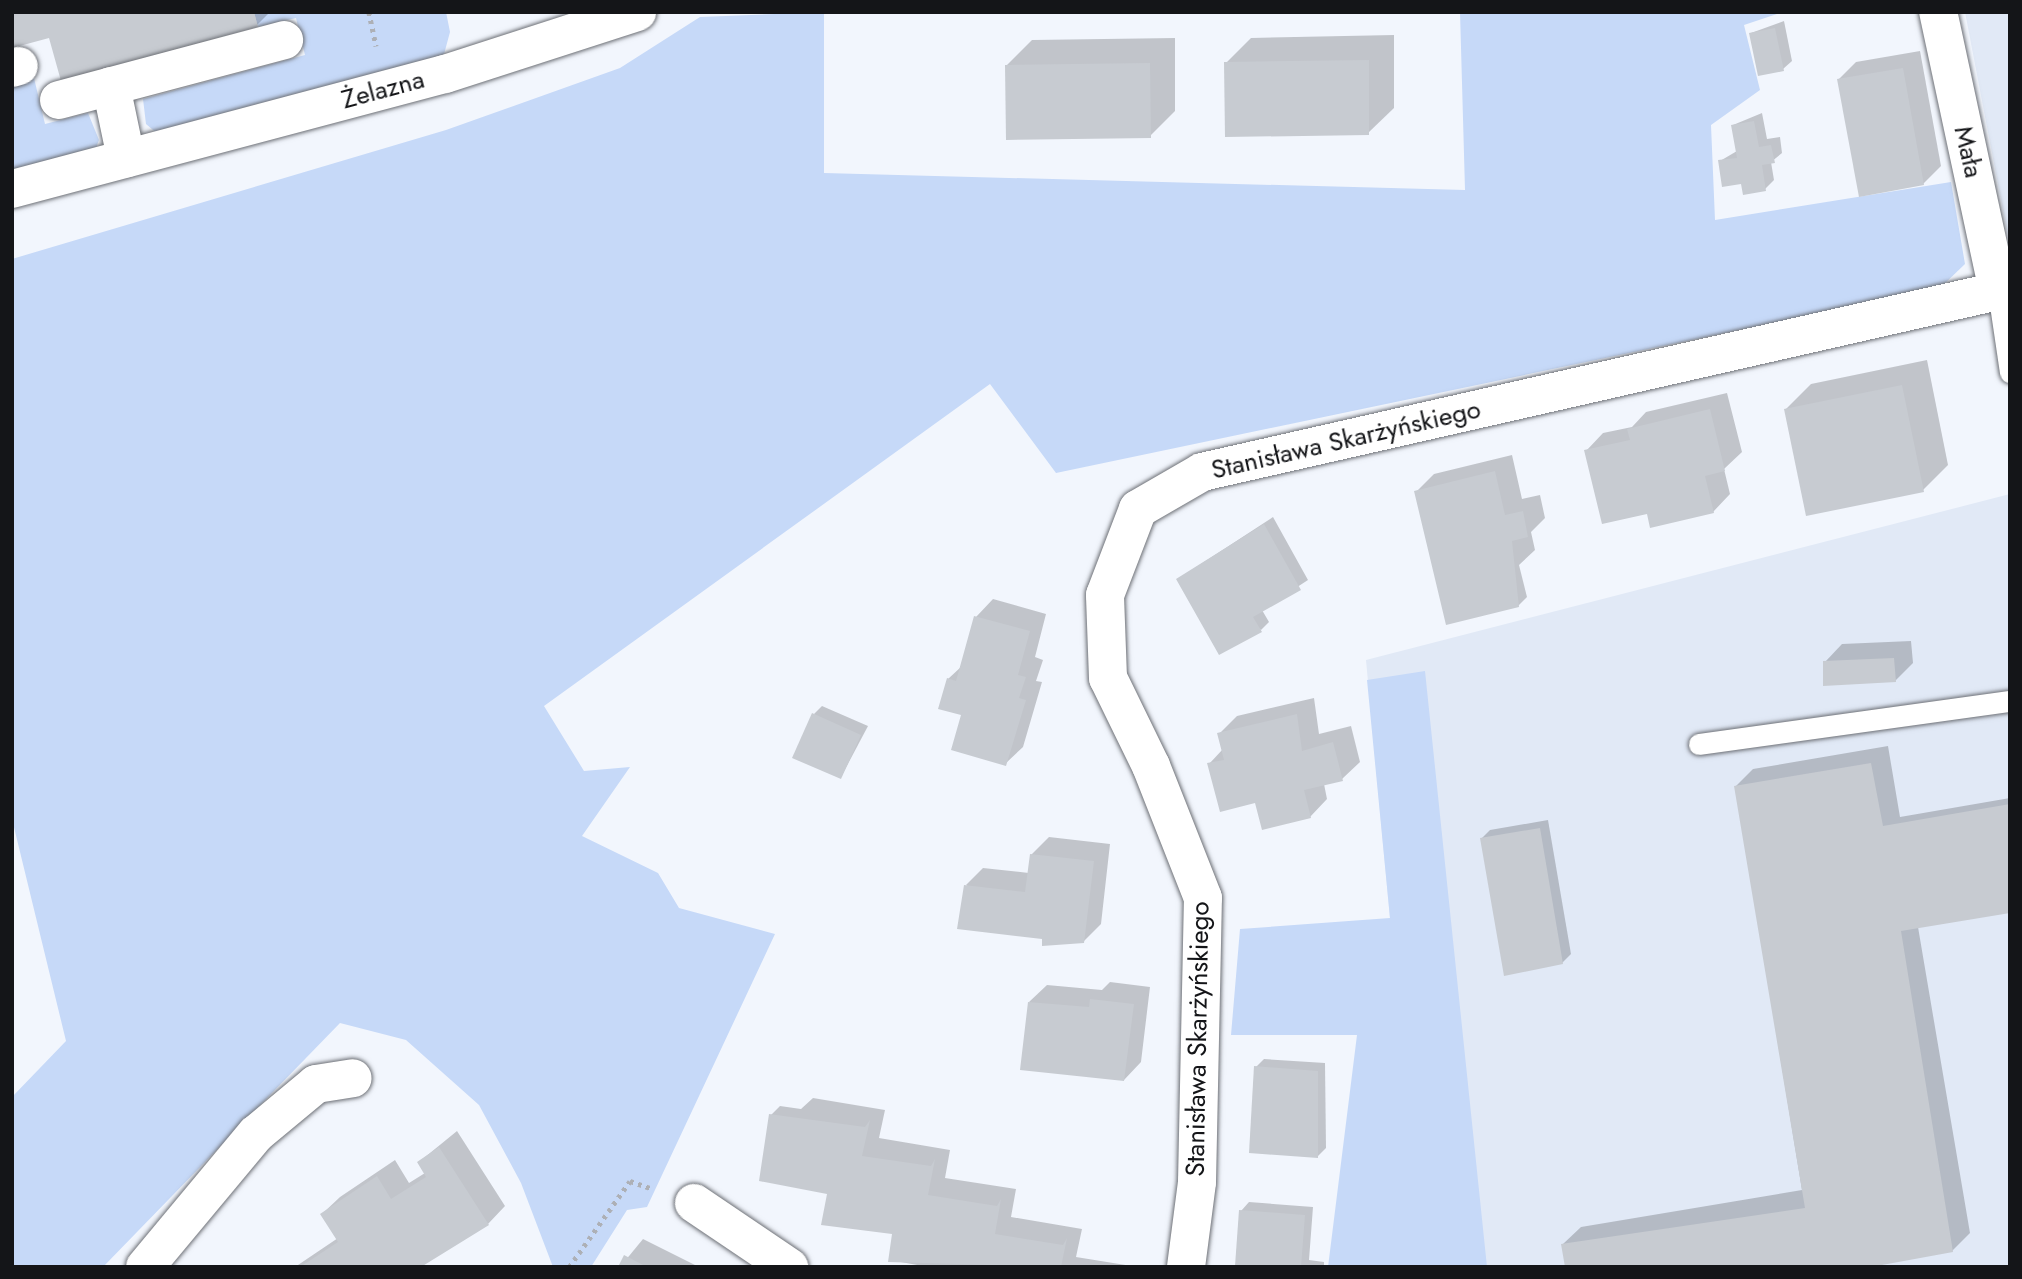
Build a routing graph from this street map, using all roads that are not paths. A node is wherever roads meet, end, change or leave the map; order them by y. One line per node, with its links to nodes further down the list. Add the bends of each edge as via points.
1 (637, 12): 6 (street, Żelazna, via 445,74)
2 (1938, 12): 8 (street, Mała)
3 (284, 40): 4 (street)
4 (111, 86): 5 (street); 6 (street)
5 (59, 100)
6 (126, 158): 7 (street, Żelazna)
7 (12, 189)
8 (1998, 291): 9 (lane); 16 (street, Stanisława Skarżyńskiego, via 1202,471 1138,509 1105,595 1108,678 1203,898 1197,1182)
9 (2010, 372)
10 (2010, 701): 11 (lane)
11 (1699, 744)
12 (353, 1078): 14 (street, via 316,1084 256,1134)
13 (694, 1203): 15 (street)
14 (145, 1267)
15 (789, 1267)
16 (1186, 1267)

